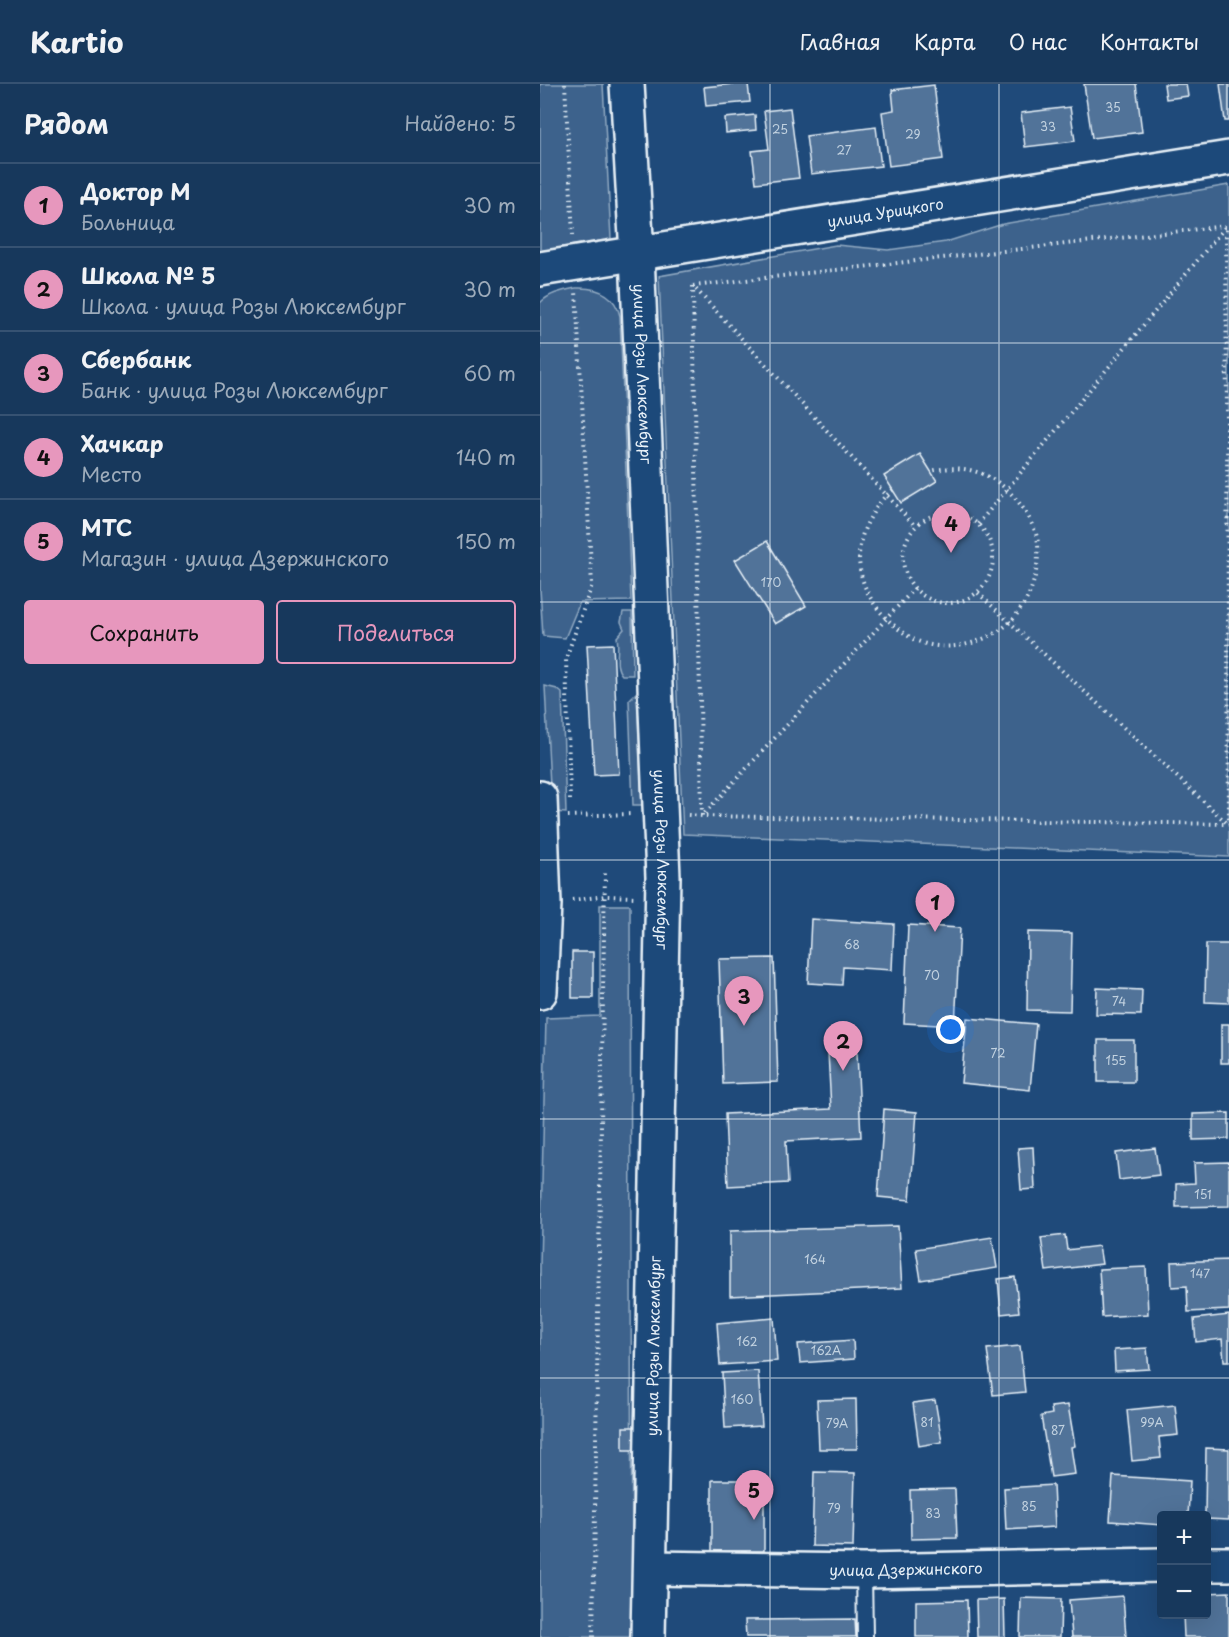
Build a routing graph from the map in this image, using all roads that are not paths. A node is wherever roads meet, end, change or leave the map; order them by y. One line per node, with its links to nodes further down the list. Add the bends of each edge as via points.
1 (627, 84): 3 (main road, улица Розы Люксембург)
2 (1229, 158): 3 (main road, улица Урицкого)
3 (637, 254): 4 (main road, улица Урицкого); 10 (main road, улица Розы Люксембург, via 663,898)
4 (540, 269)
5 (551, 810): 6 (main road)
6 (540, 992)
7 (1229, 1563): 8 (main road)
8 (1211, 1564)
9 (1157, 1565): 11 (main road, улица Дзержинского)
10 (650, 1568): 11 (main road, улица Дзержинского); 12 (main road, улица Розы Люксембург)
11 (864, 1571): 13 (lane)
12 (648, 1637)
13 (865, 1637)

